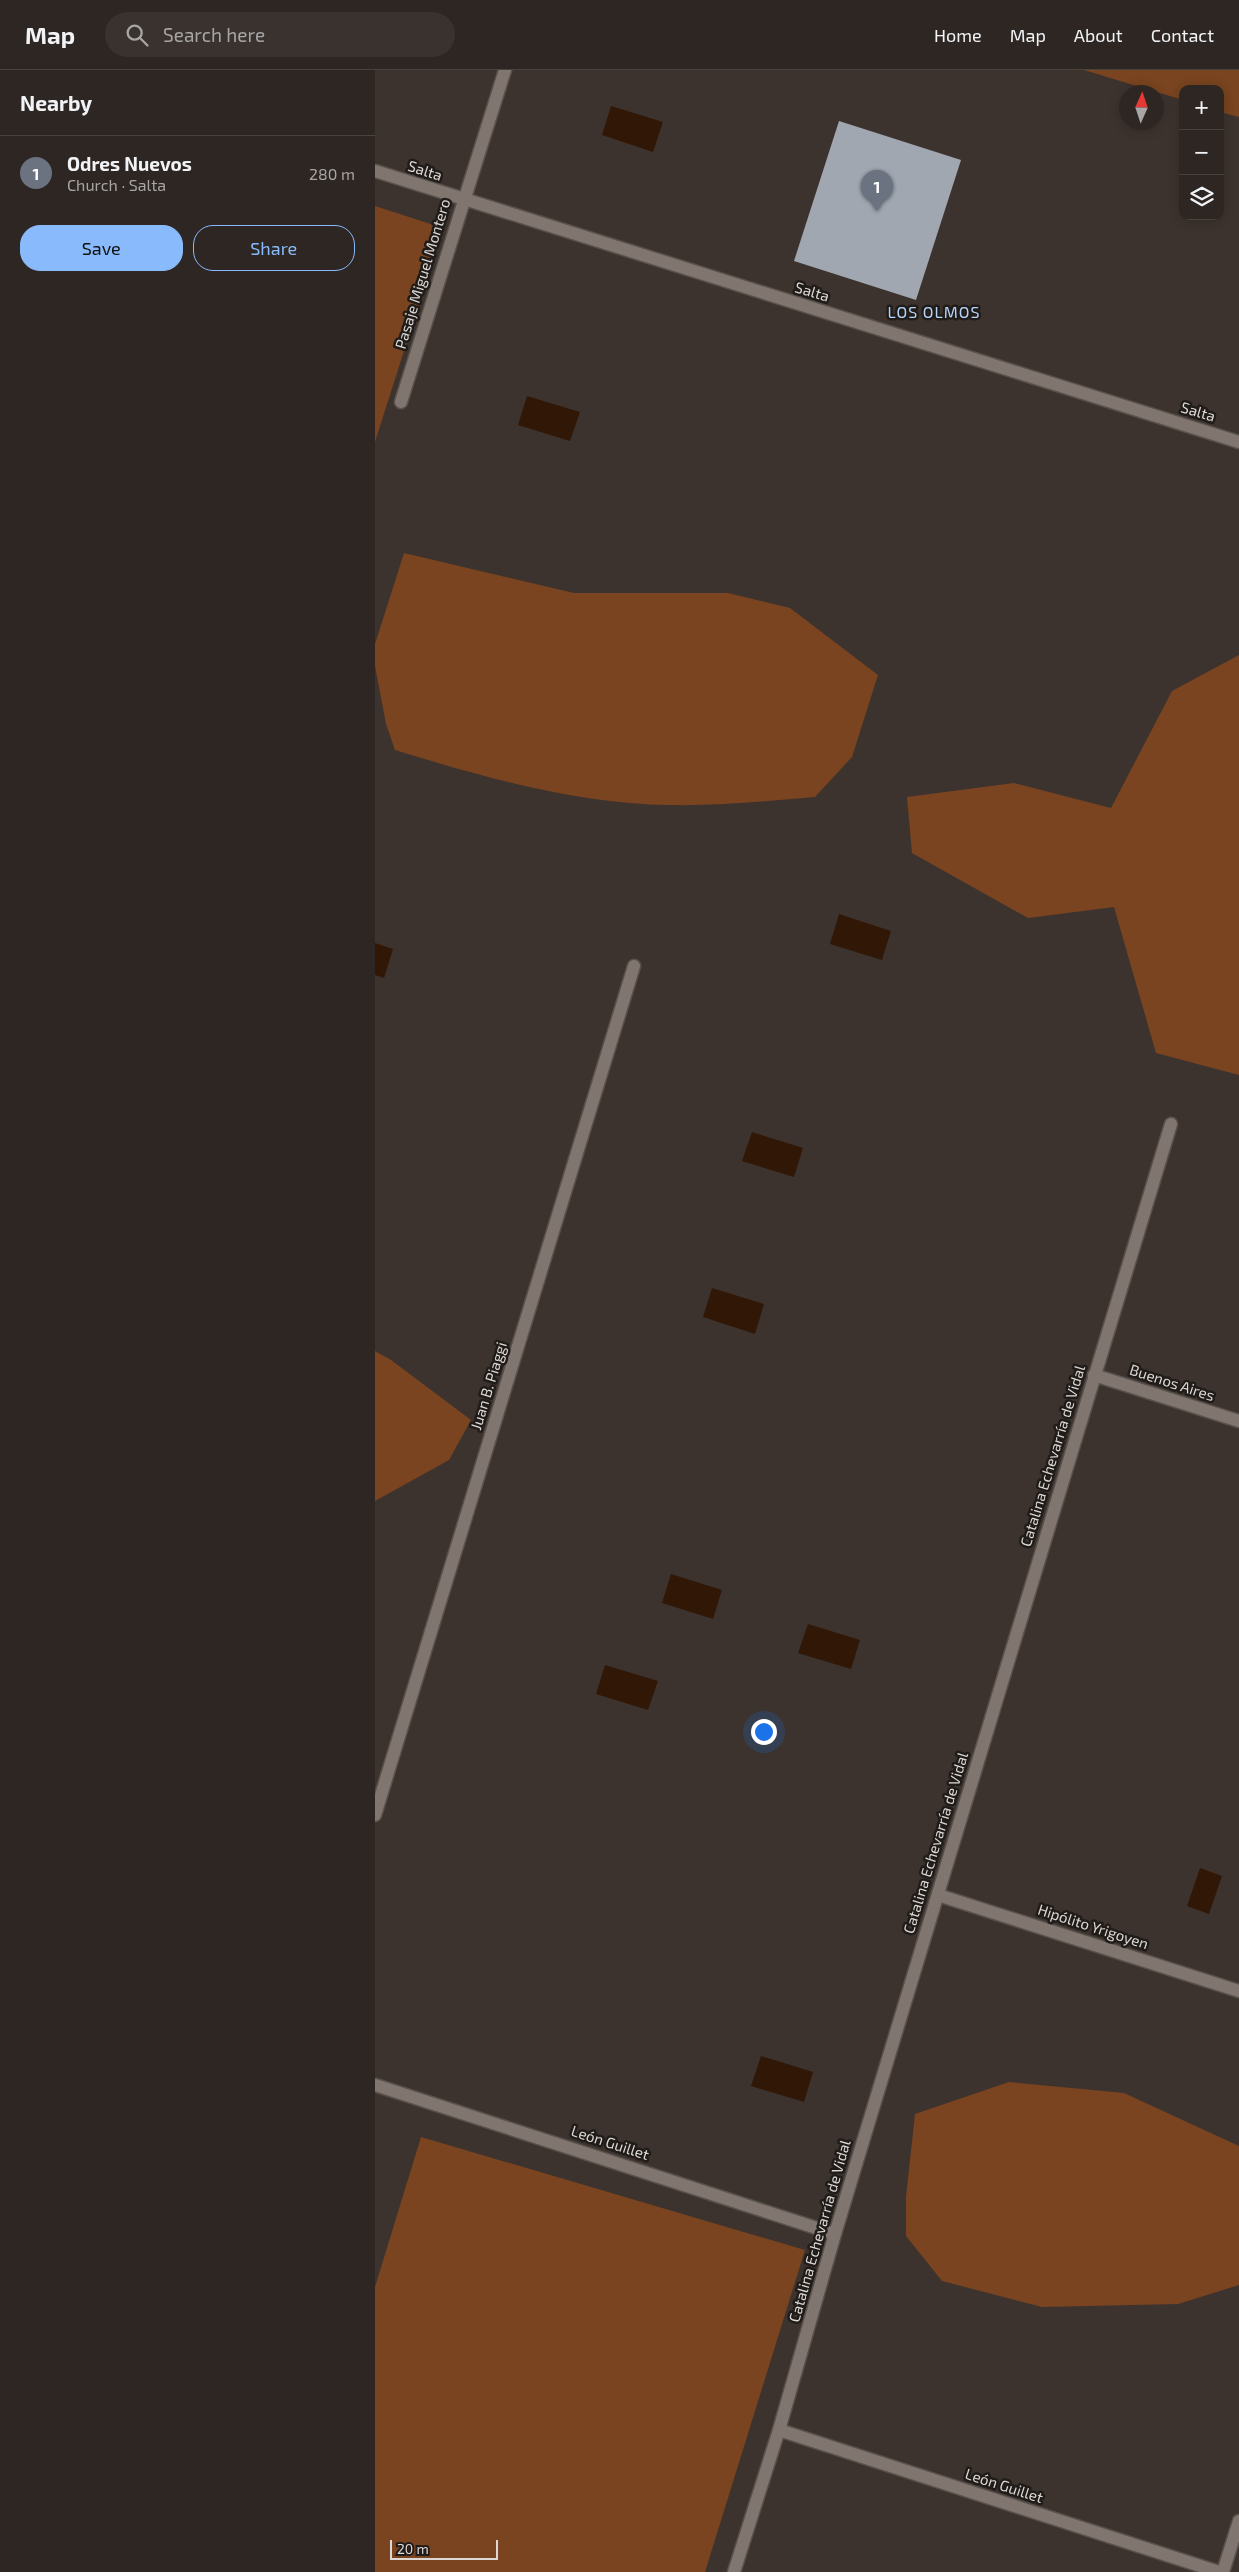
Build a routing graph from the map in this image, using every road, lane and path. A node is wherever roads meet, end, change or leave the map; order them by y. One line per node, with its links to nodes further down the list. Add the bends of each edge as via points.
1 (505, 70): 3 (street, Pasaje Miguel Montero)
2 (375, 172): 3 (street, Salta)
3 (463, 200): 4 (street, Pasaje Miguel Montero); 5 (street, Salta)
4 (401, 402)
5 (1239, 442)
6 (634, 966): 10 (street, Juan B. Piaggi)
7 (1171, 1124): 8 (street, Catalina Echevarría de Vidal)
8 (1094, 1375): 9 (street, Buenos Aires); 11 (street, Catalina Echevarría de Vidal)
9 (1239, 1421)
10 (375, 1815)
11 (938, 1895): 12 (street, Hipólito Yrigoyen); 14 (street, Catalina Echevarría de Vidal)
12 (1239, 1991)
13 (375, 2085): 14 (street, León Guillet)
14 (835, 2234): 15 (street, Catalina Echevarría de Vidal)
15 (779, 2430): 17 (street, Catalina Echevarría de Vidal); 18 (street, León Guillet)
16 (1239, 2521): 19 (street)
17 (734, 2572)
18 (1219, 2572)
19 (1223, 2572)

